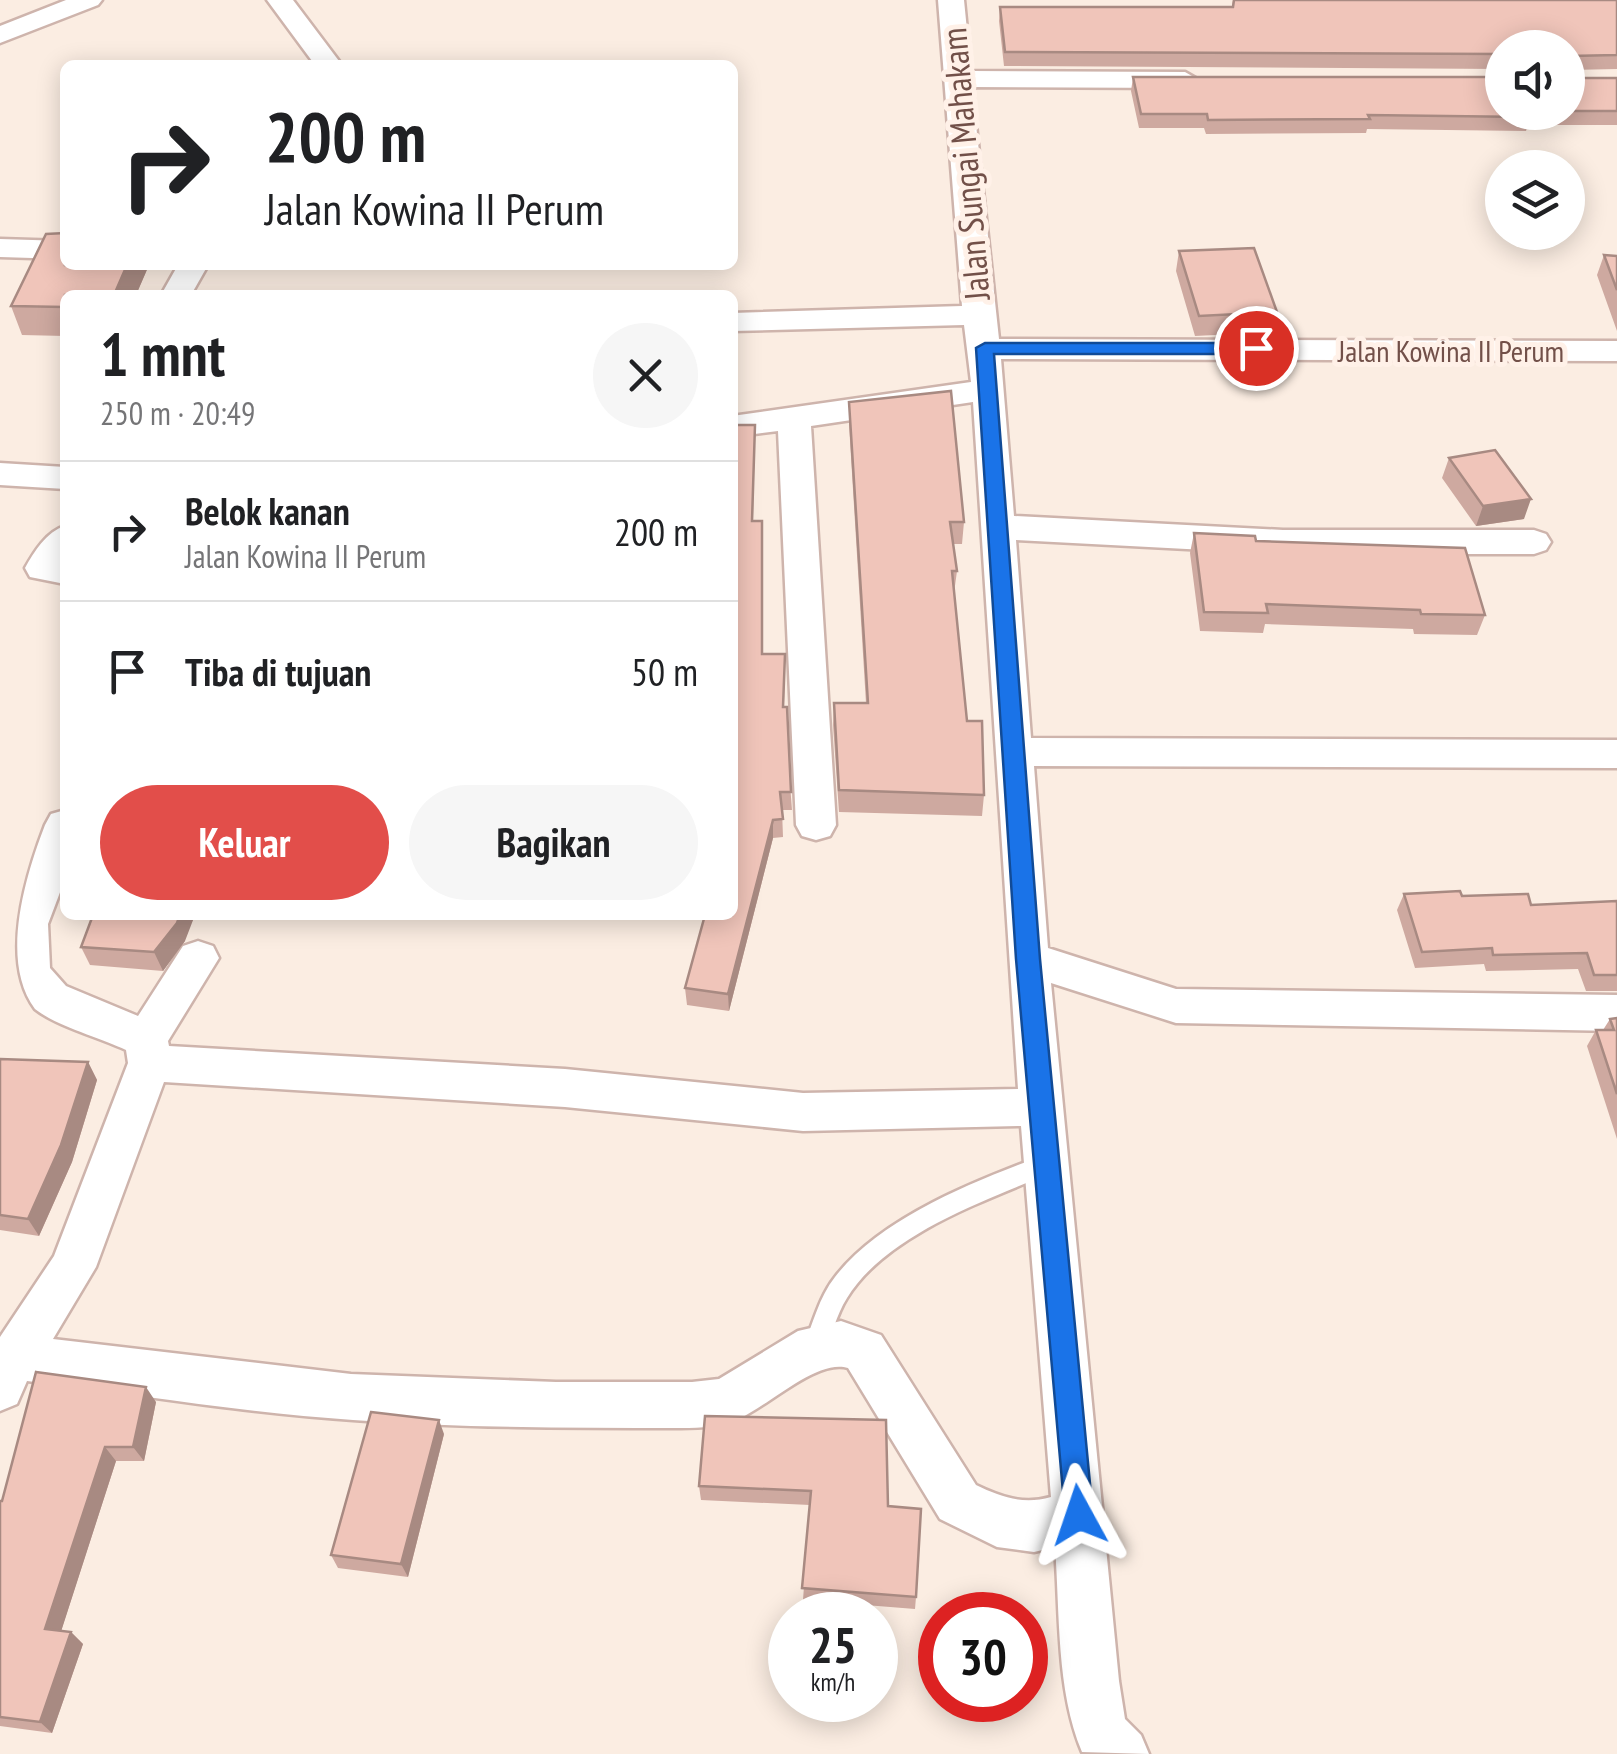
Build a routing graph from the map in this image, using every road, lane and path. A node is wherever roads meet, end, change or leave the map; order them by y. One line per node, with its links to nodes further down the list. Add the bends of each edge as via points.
1 (90, 0): 4 (street)
2 (280, 0): 5 (street)
3 (951, 0): 6 (street, Jalan Sungai Mahakam)
4 (0, 35)
5 (325, 60)
6 (959, 79): 7 (street); 11 (street, Jalan Sungai Mahakam)
7 (1211, 80)
8 (0, 248): 9 (street)
9 (60, 250)
10 (738, 322): 11 (street, Jalan Kowina II Perum)
11 (981, 332): 12 (street, Jalan Kowina II Perum); 13 (street, Jalan Sungai Mahakam)
12 (1617, 351)
13 (988, 390): 14 (street); 18 (street, Jalan Sungai Mahakam)
14 (794, 417): 15 (street); 24 (street)
15 (738, 426)
16 (60, 469): 17 (street)
17 (0, 474)
18 (997, 527): 19 (street, via 1283,542); 22 (street, Jalan Sungai Mahakam)
19 (1534, 542)
20 (60, 545): 21 (street, via 42,568)
21 (60, 571)
22 (1015, 752): 23 (street); 27 (street, Jalan Sungai Mahakam)
23 (1617, 754)
24 (816, 825)
25 (60, 839): 29 (street, via 28,924 28,974 51,998)
26 (198, 958): 29 (street)
27 (1028, 959): 28 (street, via 1176,1006); 30 (street, Jalan Sungai Mahakam)
28 (1617, 1012)
29 (148, 1051): 30 (street, via 802,1112); 33 (street, via 73,1268)
30 (1044, 1107): 31 (street, Jalan Sungai Mahakam)
31 (1048, 1164): 32 (lane, via 879,1246 842,1284); 34 (street, Jalan Sungai Mahakam)
32 (815, 1347): 33 (street, via 726,1401 692,1404 352,1397); 34 (street, via 841,1343 864,1351 958,1502 997,1522 1034,1526)
33 (7, 1373)
34 (1079, 1515): 35 (street, Jalan Sungai Mahakam)
35 (1098, 1747)

